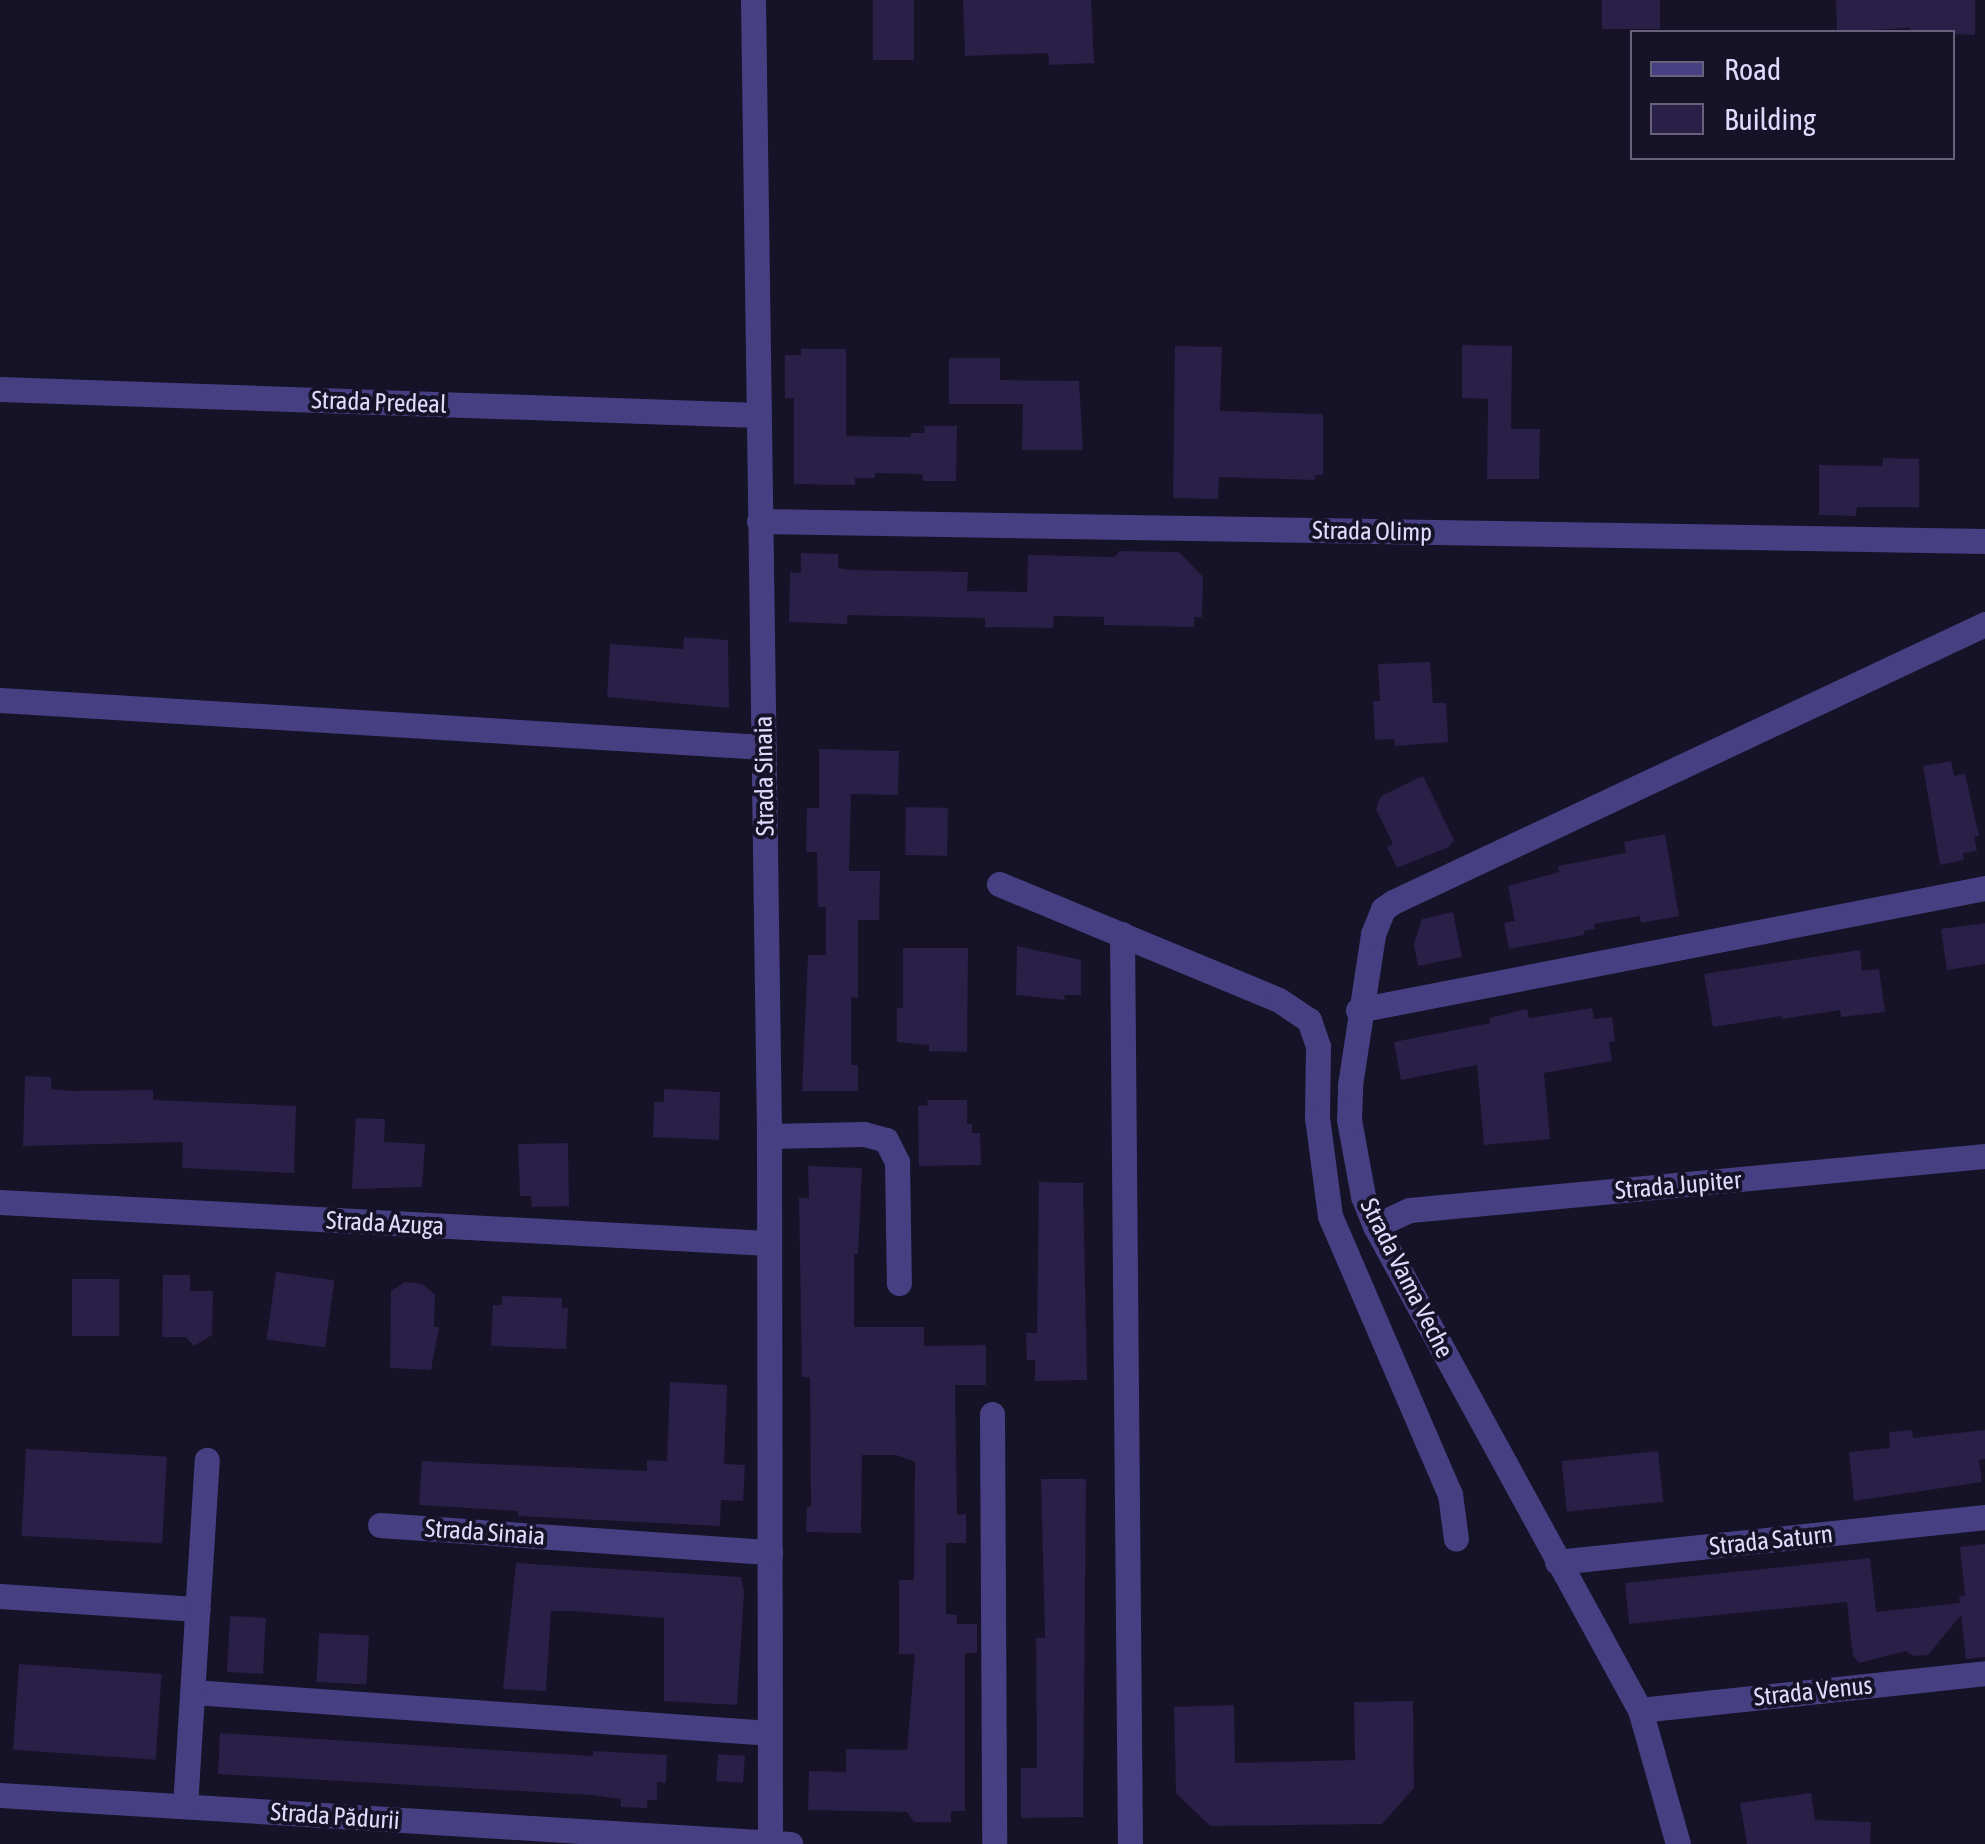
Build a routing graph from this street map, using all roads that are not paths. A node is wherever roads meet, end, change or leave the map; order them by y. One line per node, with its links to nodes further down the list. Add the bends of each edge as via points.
1 (753, 0): 3 (street, Strada Sinaia)
2 (0, 389): 3 (street, Strada Predeal)
3 (758, 415): 4 (street, Strada Sinaia)
4 (760, 521): 5 (street, Strada Olimp); 8 (street, Strada Sinaia)
5 (1985, 541)
6 (1985, 624): 12 (street, Strada Vama Veche, via 1392,902 1376,921)
7 (0, 700): 8 (street)
8 (764, 747): 13 (street, Strada Sinaia)
9 (999, 884): 11 (street)
10 (1985, 888): 12 (street)
11 (1122, 934): 23 (street, via 1279,1000 1309,1020 1318,1046 1317,1117 1330,1216 1450,1494); 37 (street)
12 (1358, 1010): 16 (street, Strada Vama Veche, via 1349,1120 1354,1160)
13 (769, 1136): 17 (street, Strada Sinaia); 18 (street, via 864,1134 886,1140 897,1162)
14 (1985, 1156): 16 (street, Strada Jupiter, via 1410,1210)
15 (0, 1202): 17 (street, Strada Azuga)
16 (1376, 1226): 25 (street, Strada Vama Veche)
17 (769, 1243): 24 (street, Strada Sinaia)
18 (898, 1283)
19 (992, 1414): 36 (street)
20 (207, 1460): 27 (street)
21 (1985, 1518): 25 (street, Strada Saturn)
22 (380, 1525): 24 (street, Strada Sinaia)
23 (1456, 1539)
24 (770, 1552): 31 (street, Strada Sinaia)
25 (1557, 1562): 30 (street, Strada Vama Veche)
26 (0, 1596): 27 (street)
27 (198, 1609): 29 (street)
28 (1985, 1673): 30 (street, Strada Venus)
29 (193, 1692): 31 (street); 33 (street)
30 (1640, 1710): 38 (street, Strada Vama Veche)
31 (770, 1732): 34 (street, Strada Sinaia)
32 (0, 1795): 33 (street, Strada Pădurii)
33 (186, 1806): 34 (street, Strada Pădurii)
34 (770, 1843): 35 (street, Strada Pădurii)
35 (790, 1844)
36 (994, 1844)
37 (1130, 1844)
38 (1678, 1844)

